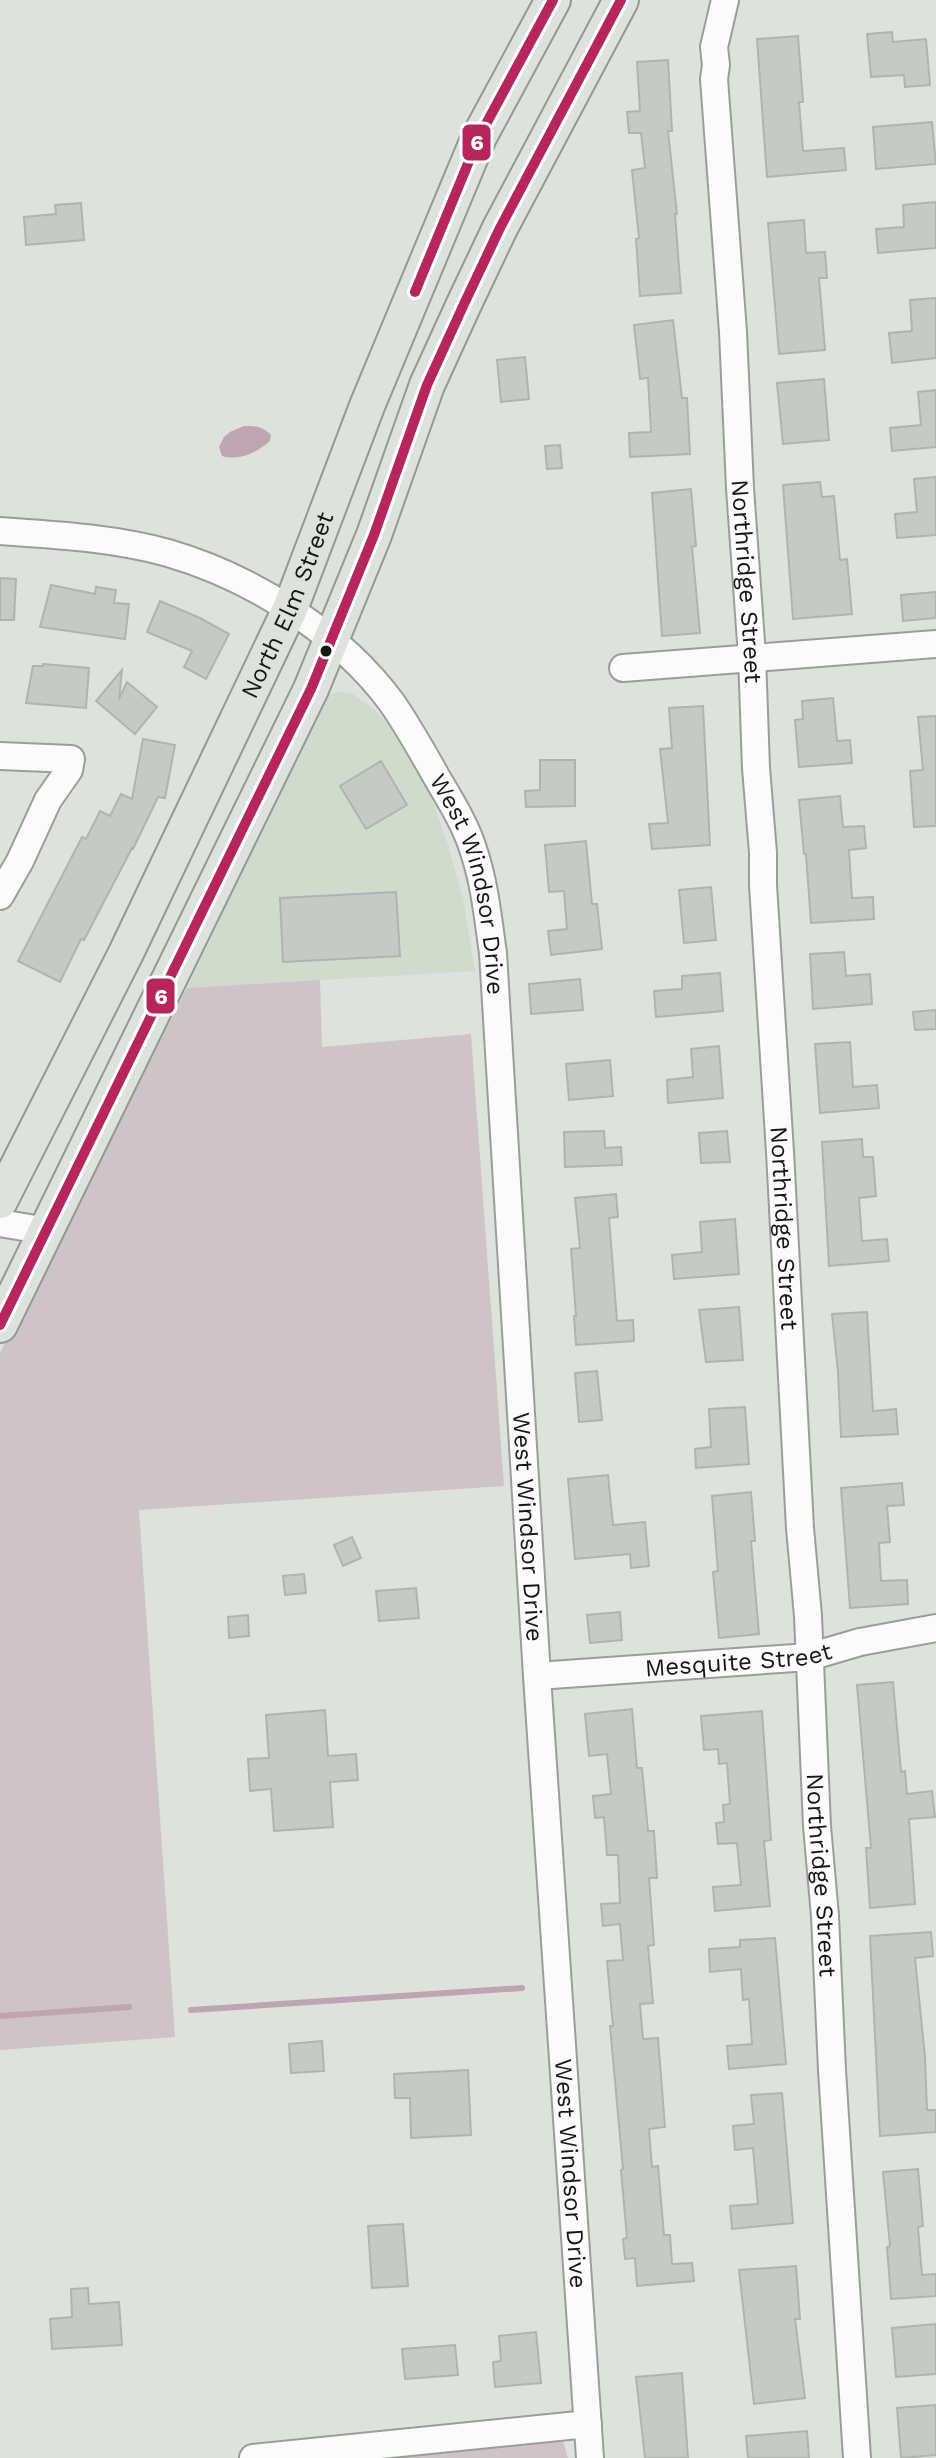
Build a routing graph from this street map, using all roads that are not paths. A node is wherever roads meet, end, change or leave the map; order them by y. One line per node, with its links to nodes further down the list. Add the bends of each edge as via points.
1 (553, 0): 5 (main road, North Elm Street, via 479,137)
2 (621, 0): 6 (main road, via 500,228 427,385)
3 (725, 0): 8 (street, Northridge Street, via 714,47 714,79)
4 (0, 531): 5 (street, West Windsor Drive, via 121,543 169,554)
5 (290, 609): 6 (street, West Windsor Drive); 12 (main road, North Elm Street, via 126,953)
6 (332, 642): 14 (main road); 18 (street, West Windsor Drive, via 391,702 419,744 474,850 485,896 493,953)
7 (936, 644): 8 (street)
8 (752, 656): 9 (street); 17 (street, Northridge Street)
9 (623, 668)
10 (0, 756): 11 (street, via 71,759)
11 (0, 896)
12 (0, 1201)
13 (0, 1223): 14 (street)
14 (47, 1231): 15 (main road)
15 (0, 1325)
16 (936, 1628): 17 (street, Mesquite Street)
17 (809, 1657): 18 (street, Mesquite Street); 22 (street, Northridge Street)
18 (537, 1676): 19 (street, West Windsor Drive)
19 (588, 2424): 20 (street); 21 (street, West Windsor Drive)
20 (253, 2458)
21 (590, 2458)
22 (857, 2458)

